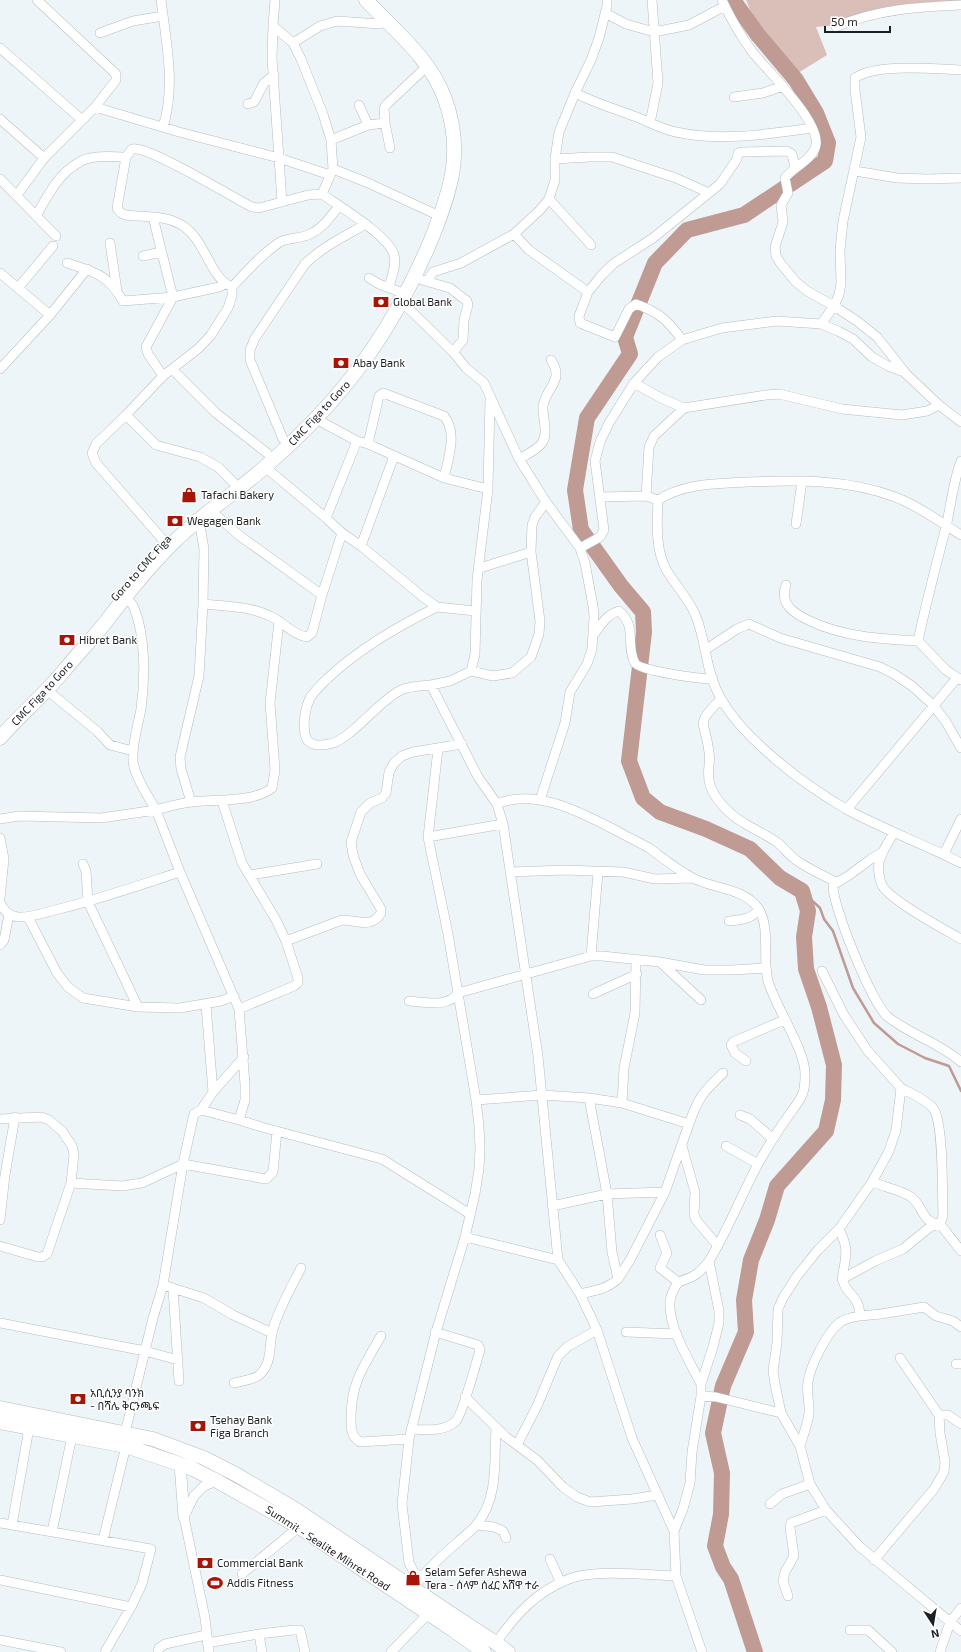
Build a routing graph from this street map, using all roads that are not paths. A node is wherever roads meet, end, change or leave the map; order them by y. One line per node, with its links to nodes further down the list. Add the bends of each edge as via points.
1 (37, 0): 27 (street, via 116,74 116,80)
2 (161, 0): 11 (street)
3 (275, 0): 13 (street)
4 (357, 0): 12 (main road)
5 (366, 0): 66 (main road, CMC Figa to Goro, via 418,52 429,68 445,98 454,133 455,152 451,186)
6 (607, 0): 10 (street)
7 (652, 0): 15 (street)
8 (723, 3): 15 (street, via 689,25); 22 (street, via 751,50)
9 (961, 5): 14 (street, via 904,9 852,20)
10 (605, 13): 15 (street, via 626,24); 23 (street, via 599,38)
11 (163, 16): 16 (street, via 133,21); 33 (street, via 170,89)
12 (380, 24): 17 (street, via 337,21 320,26); 20 (main road)
13 (273, 26): 17 (street); 21 (street)
14 (836, 27)
15 (654, 32): 31 (street, via 658,83)
16 (100, 33)
17 (293, 43): 35 (street, via 321,108)
18 (0, 48): 29 (street)
19 (961, 70): 42 (street, via 881,70 862,73 855,78 860,136)
20 (422, 71): 30 (street, via 384,108); 52 (main road, via 439,109 445,141 443,177)
21 (274, 75): 25 (street, via 264,83 254,102); 39 (street)
22 (783, 86): 24 (street, via 763,93); 34 (street)
23 (575, 92): 31 (street, via 589,100); 40 (street, via 559,132)
24 (734, 97)
25 (248, 104)
26 (359, 105): 32 (street)
27 (95, 107): 29 (street); 33 (street)
28 (0, 119): 38 (street)
29 (81, 119): 38 (street)
30 (385, 123): 32 (street); 36 (street)
31 (650, 123): 34 (street, via 675,132 716,137 763,135)
32 (368, 125): 35 (street)
33 (164, 127): 39 (street)
34 (812, 128): 41 (street, via 816,146 812,154)
35 (331, 140): 43 (street)
36 (390, 148)
37 (126, 157): 50 (street, via 132,149 139,148 252,207 259,208); 53 (street, via 104,156 78,162 55,186); 54 (street, via 119,212)
38 (44, 158): 48 (street)
39 (279, 158): 43 (street); 50 (street)
40 (555, 159): 46 (street, via 612,157 676,178); 49 (street, via 555,180)
41 (795, 168): 46 (street, via 790,151 741,152 738,153 724,179); 74 (street, via 785,180 788,194 781,205 783,222 776,241 776,256 796,282)
42 (855, 170): 45 (street, via 897,178); 74 (street, via 840,250 841,282)
43 (332, 172): 47 (street); 52 (street, via 366,182)
44 (0, 178): 48 (street)
45 (961, 178)
46 (709, 193): 71 (street, via 652,238 612,264)
47 (322, 194): 50 (street); 51 (street)
48 (17, 195): 53 (street)
49 (549, 199): 56 (street); 59 (street)
50 (282, 202)
51 (339, 206): 55 (street); 68 (street, via 321,227 311,234 280,242)
52 (433, 212): 66 (main road)
53 (36, 216): 57 (street)
54 (153, 217): 61 (street); 68 (street, via 166,218 188,229 195,236 218,276)
55 (366, 224): 72 (street, via 394,254); 91 (street, via 312,256 255,338 250,350 250,360)
56 (514, 234): 66 (street, via 461,263); 71 (street, via 529,250)
57 (56, 236)
58 (110, 243): 70 (street)
59 (591, 245)
60 (53, 246): 69 (street)
61 (161, 252): 62 (street); 73 (street)
62 (143, 256)
63 (67, 263): 64 (street)
64 (87, 269): 70 (street, via 99,273); 75 (street)
65 (0, 273): 69 (street)
66 (417, 276): 72 (main road, CMC Figa to Goro); 78 (street, via 450,288 467,301 463,340)
67 (369, 278): 72 (street)
68 (229, 286): 73 (street); 81 (street, via 232,296 228,308 211,335)
69 (18, 288): 75 (street)
70 (117, 291): 73 (street, via 123,301)
71 (588, 292): 77 (street, via 579,316 580,323 616,337 628,309 636,304 666,320)
72 (397, 295): 78 (street); 89 (main road, CMC Figa to Goro, via 363,363); 91 (main road, Goro to CMC Figa, via 367,346 342,380)
73 (173, 297): 83 (street, via 146,347)
74 (834, 306): 76 (street); 82 (street, via 878,337)
75 (50, 315): 80 (street)
76 (821, 324): 77 (street, via 777,321 722,328); 82 (street, via 853,339 872,357)
77 (682, 340): 84 (street, via 658,356)
78 (453, 352): 85 (street, via 466,368 484,383)
79 (551, 360): 95 (street, via 557,370 557,377 544,404 545,436 542,443)
80 (0, 369)
81 (172, 369): 83 (street); 96 (street)
82 (904, 372): 86 (street)
83 (163, 376): 88 (street)
84 (634, 383): 87 (street); 103 (street, via 609,422 600,442 595,461)
85 (490, 395): 95 (street); 101 (street)
86 (939, 405): 87 (street, via 927,411 902,415 842,409 779,394); 90 (street)
87 (684, 408): 102 (street, via 654,436 649,447)
88 (126, 415): 100 (street, via 156,446 200,456 218,467); 113 (street, via 96,444 92,453 96,463)
89 (316, 419): 92 (street); 96 (main road, CMC Figa to Goro)
90 (961, 422)
91 (283, 440): 96 (main road, Goro to CMC Figa)
92 (356, 441): 93 (street); 107 (street)
93 (368, 444): 94 (street); 98 (street, via 380,394 388,394 444,416 450,426 451,440)
94 (394, 456): 98 (street); 114 (street)
95 (519, 459): 105 (street)
96 (266, 460): 100 (main road, Goro to CMC Figa); 106 (main road, CMC Figa to Goro); 107 (street)
97 (961, 461): 110 (street)
98 (444, 478): 101 (street)
99 (802, 481): 104 (street, via 704,484 682,489); 109 (street); 110 (street, via 835,483 877,491 918,508)
100 (233, 482): 113 (main road, Goro to CMC Figa)
101 (488, 489): 117 (street)
102 (646, 496): 103 (street); 104 (street)
103 (600, 497): 115 (street, via 604,530 600,537)
104 (658, 500): 127 (street, via 658,546 666,570 683,592 694,614 703,635)
105 (546, 502): 115 (street); 116 (street, via 532,525)
106 (211, 511): 108 (main road, CMC Figa to Goro); 120 (street, via 240,536)
107 (326, 518): 111 (street)
108 (199, 520): 119 (main road, CMC Figa to Goro, via 154,561); 121 (street, via 204,543)
109 (796, 524)
110 (946, 526): 112 (street); 126 (street)
111 (342, 533): 114 (street); 120 (street)
112 (961, 535)
113 (164, 541): 135 (main road, Goro to CMC Figa)
114 (361, 546): 122 (street)
115 (580, 548): 125 (street, via 594,606)
116 (531, 552): 117 (street); 128 (street, via 540,634 530,657 512,673 493,676)
117 (480, 568): 123 (street)
118 (786, 585): 126 (street, via 784,591 789,608 826,628 858,636)
119 (125, 596): 132 (main road, CMC Figa to Goro); 139 (street, via 134,607 143,650 141,708)
120 (322, 596): 124 (street, via 310,636 303,636)
121 (203, 604): 124 (street, via 241,608 270,615); 142 (street, via 199,676 180,757 184,782)
122 (437, 607): 123 (street); 131 (street, via 409,620 355,654 316,690 306,708 306,739 315,745 340,741 401,690)
123 (475, 611): 128 (street, via 475,654)
124 (279, 621): 141 (street, via 270,703 275,770 272,788 266,793)
125 (594, 634): 130 (street, via 607,617 619,612 628,622 631,650 637,666); 140 (street, via 587,664 570,692 565,723)
126 (918, 641): 129 (street, via 931,656)
127 (705, 650): 130 (street); 134 (street, via 749,624 780,638 880,667 912,686)
128 (471, 671): 131 (street, via 450,681)
129 (959, 679): 134 (street)
130 (713, 680): 133 (street)
131 (431, 685): 136 (street)
132 (47, 690): 135 (main road, CMC Figa to Goro); 139 (street, via 110,745)
133 (721, 699): 144 (street, via 740,726 779,763); 162 (street, via 702,722 708,744 707,771 712,791 729,812 743,823 778,843 794,859)
134 (934, 706): 137 (street); 144 (street)
135 (1, 732)
136 (462, 744): 138 (street); 143 (street, via 478,777)
137 (961, 748)
138 (438, 749): 150 (street); 171 (street, via 402,756 389,772 386,793 361,812 351,842 360,874 380,908 381,913 376,920 342,920)
139 (134, 751): 145 (street, via 133,762 136,771)
140 (540, 800): 143 (street, via 506,800); 161 (street, via 572,810 611,828 647,847)
141 (222, 801): 142 (street); 160 (street, via 242,862)
142 (191, 802): 145 (street)
143 (497, 804): 148 (street)
144 (847, 809): 149 (street)
145 (156, 810): 146 (street, via 101,818 19,816); 157 (street)
146 (0, 819)
147 (961, 820): 153 (street)
148 (502, 824): 150 (street); 158 (street)
149 (894, 832): 152 (street); 153 (street)
150 (428, 837): 180 (street)
151 (0, 838): 163 (street, via 4,859)
152 (883, 852): 162 (street); 170 (street, via 879,863 885,890)
153 (944, 854): 154 (street)
154 (961, 863)
155 (83, 864): 165 (street)
156 (317, 864): 160 (street)
157 (180, 872): 165 (street); 182 (street)
158 (511, 872): 159 (street); 178 (street)
159 (598, 872): 161 (street, via 623,872 655,878); 173 (street)
160 (250, 875): 171 (street)
161 (692, 878): 166 (street, via 741,895)
162 (836, 882): 191 (street, via 833,888 846,932 879,1007 887,1016 952,1054)
163 (0, 898)
164 (0, 902): 167 (street)
165 (88, 902): 168 (street); 186 (street)
166 (758, 909): 169 (street, via 755,914 743,920); 176 (street, via 764,921)
167 (8, 914): 168 (street); 172 (street, via 4,940)
168 (28, 917): 186 (street, via 57,973 68,987 82,998)
169 (729, 921)
170 (961, 939)
171 (286, 941): 187 (street, via 298,983)
172 (0, 945)
173 (591, 956): 174 (street); 178 (street)
174 (636, 960): 175 (street); 179 (street)
175 (660, 962): 176 (street, via 704,970); 183 (street)
176 (766, 968): 188 (street)
177 (822, 971): 193 (street, via 844,1015 867,1050)
178 (525, 974): 180 (street); 195 (street)
179 (637, 974): 181 (street); 198 (street, via 635,1013 624,1068)
180 (458, 993): 184 (street, via 447,1003); 197 (street)
181 (593, 994)
182 (234, 996): 185 (street); 187 (street)
183 (701, 1000)
184 (409, 1001)
185 (206, 1005): 186 (street, via 180,1008); 194 (street)
186 (138, 1007)
187 (239, 1009): 189 (street)
188 (784, 1020): 190 (street, via 733,1042 731,1045 735,1053); 206 (street, via 800,1053 806,1073 805,1085 802,1096)
189 (244, 1057): 194 (street); 203 (street, via 245,1100)
190 (746, 1061)
191 (961, 1062)
192 (723, 1073): 204 (street, via 697,1102)
193 (902, 1088): 212 (street, via 896,1130 889,1151); 219 (street, via 927,1102 937,1117 942,1164 943,1216)
194 (213, 1092): 199 (street)
195 (542, 1095): 196 (street); 197 (street); 216 (street)
196 (589, 1098): 198 (street); 215 (street)
197 (476, 1100): 217 (street, via 479,1169)
198 (622, 1103): 204 (street)
199 (201, 1110): 203 (street); 209 (street, via 194,1114)
200 (740, 1115): 206 (street, via 750,1119)
201 (16, 1117): 202 (street); 211 (street); 213 (street, via 41,1117 62,1131 74,1154)
202 (0, 1119)
203 (239, 1120): 205 (street)
204 (689, 1124): 207 (street)
205 (277, 1131): 209 (street, via 273,1172 266,1179); 217 (street, via 382,1159)
206 (773, 1140): 210 (street)
207 (682, 1146): 214 (street); 224 (street, via 696,1192 696,1220)
208 (726, 1146): 210 (street)
209 (183, 1164): 213 (street, via 142,1183 122,1186); 232 (street)
210 (758, 1164): 224 (street)
211 (3, 1175): 218 (street)
212 (872, 1182): 219 (street, via 910,1196 918,1203 923,1215 931,1223); 220 (street)
213 (71, 1183): 223 (street, via 47,1254 38,1257)
214 (665, 1192): 215 (street); 229 (street)
215 (607, 1194): 216 (street); 229 (street, via 612,1252)
216 (552, 1206): 226 (street)
217 (470, 1214): 222 (street)
218 (0, 1220)
219 (940, 1224): 225 (street); 230 (street, via 930,1227 903,1249)
220 (839, 1229): 230 (street, via 847,1252); 253 (street, via 797,1276 778,1308 773,1371)
221 (660, 1235): 231 (street, via 667,1253 660,1268)
222 (465, 1237): 226 (street); 239 (street)
223 (0, 1246)
224 (718, 1246): 227 (street)
225 (961, 1251)
226 (558, 1260): 234 (street)
227 (709, 1261): 231 (street, via 700,1273); 249 (street, via 719,1317)
228 (301, 1268): 241 (street)
229 (618, 1279): 234 (street, via 599,1290)
230 (842, 1279): 235 (street, via 858,1302)
231 (678, 1282): 242 (street, via 670,1300 670,1312)
232 (163, 1285): 233 (street); 244 (street)
233 (173, 1288): 241 (street, via 204,1298); 246 (street)
234 (580, 1294): 238 (street)
235 (860, 1316): 237 (street, via 924,1307 936,1316 953,1321); 264 (street, via 840,1322 827,1338 810,1372 807,1394 809,1412)
236 (0, 1323): 244 (street)
237 (961, 1327)
238 (597, 1330): 263 (street, via 567,1347 558,1356); 268 (street, via 632,1438)
239 (436, 1332): 251 (street, via 478,1345 480,1350); 259 (street)
240 (626, 1332): 242 (street)
241 (272, 1333): 248 (street, via 271,1353 262,1371 257,1376)
242 (677, 1334): 249 (street)
243 (381, 1336): 261 (street, via 353,1389 351,1429 354,1438 360,1442)
244 (146, 1351): 246 (street); 262 (street)
245 (900, 1358): 254 (street)
246 (178, 1360): 247 (street)
247 (179, 1381)
248 (234, 1383)
249 (701, 1384): 250 (street)
250 (701, 1396): 253 (street); 276 (street, via 690,1483)
251 (465, 1397): 257 (street); 259 (street, via 456,1421 433,1430)
252 (0, 1408): 262 (main road)
253 (781, 1413): 264 (street)
254 (940, 1415): 256 (street, via 948,1414); 281 (street, via 944,1472 934,1489)
255 (0, 1422): 258 (main road, Summit - Sealite Mihret Road)
256 (961, 1424)
257 (496, 1427): 263 (street); 274 (street, via 494,1482 491,1497)
258 (28, 1428): 260 (main road, Summit - Sealite Mihret Road); 273 (street)
259 (411, 1429): 261 (street)
260 (72, 1436): 262 (main road, Summit - Sealite Mihret Road); 277 (street)
261 (408, 1439): 285 (street, via 402,1504 409,1563)
262 (126, 1440): 265 (main road, Summit - Sealite Mihret Road); 279 (street); 285 (main road, via 152,1439 192,1453 237,1475)
263 (517, 1445): 268 (street, via 537,1460 563,1487 590,1502)
264 (800, 1446): 267 (street)
265 (180, 1464): 266 (main road, Summit - Sealite Mihret Road); 271 (street)
266 (217, 1480): 271 (street, via 204,1486 194,1496); 275 (main road, Summit - Sealite Mihret Road)
267 (810, 1484): 269 (street, via 782,1494); 270 (street)
268 (657, 1495): 276 (street)
269 (770, 1504)
270 (826, 1510): 281 (street); 287 (street, via 791,1523 794,1556 783,1581)
271 (184, 1517): 297 (street, via 205,1618)
272 (0, 1523): 273 (street)
273 (12, 1525): 277 (street)
274 (477, 1525): 278 (street, via 503,1531); 285 (street, via 451,1547)
275 (299, 1527): 282 (street); 290 (main road, Summit - Sealite Mihret Road)
276 (674, 1531): 283 (street)
277 (52, 1532): 279 (street)
278 (506, 1538)
279 (102, 1540): 288 (street, via 151,1549 142,1584)
280 (550, 1559): 286 (street)
281 (874, 1560): 291 (street)
282 (242, 1574)
283 (676, 1576): 286 (street, via 601,1574 570,1578); 308 (street)
284 (0, 1580): 288 (street)
285 (418, 1583): 292 (main road)
286 (561, 1583): 298 (street, via 523,1608)
287 (788, 1596)
288 (131, 1607): 301 (street)
289 (961, 1608): 291 (street)
290 (428, 1614): 292 (main road, Summit - Sealite Mihret Road); 305 (street)
291 (950, 1622): 294 (street); 309 (street)
292 (457, 1625): 298 (main road); 306 (main road, Summit - Sealite Mihret Road)
293 (850, 1630): 299 (street, via 868,1630)
294 (961, 1631)
295 (259, 1634): 297 (street); 303 (street); 304 (street, via 300,1630)
296 (0, 1640): 300 (street)
297 (207, 1643): 302 (street, via 165,1644)
298 (496, 1643): 307 (main road)
299 (888, 1651)
300 (61, 1652)
301 (105, 1652)
302 (158, 1652)
303 (262, 1652)
304 (305, 1652)
305 (391, 1652)
306 (484, 1652)
307 (508, 1652)
308 (702, 1652)
309 (940, 1652)

